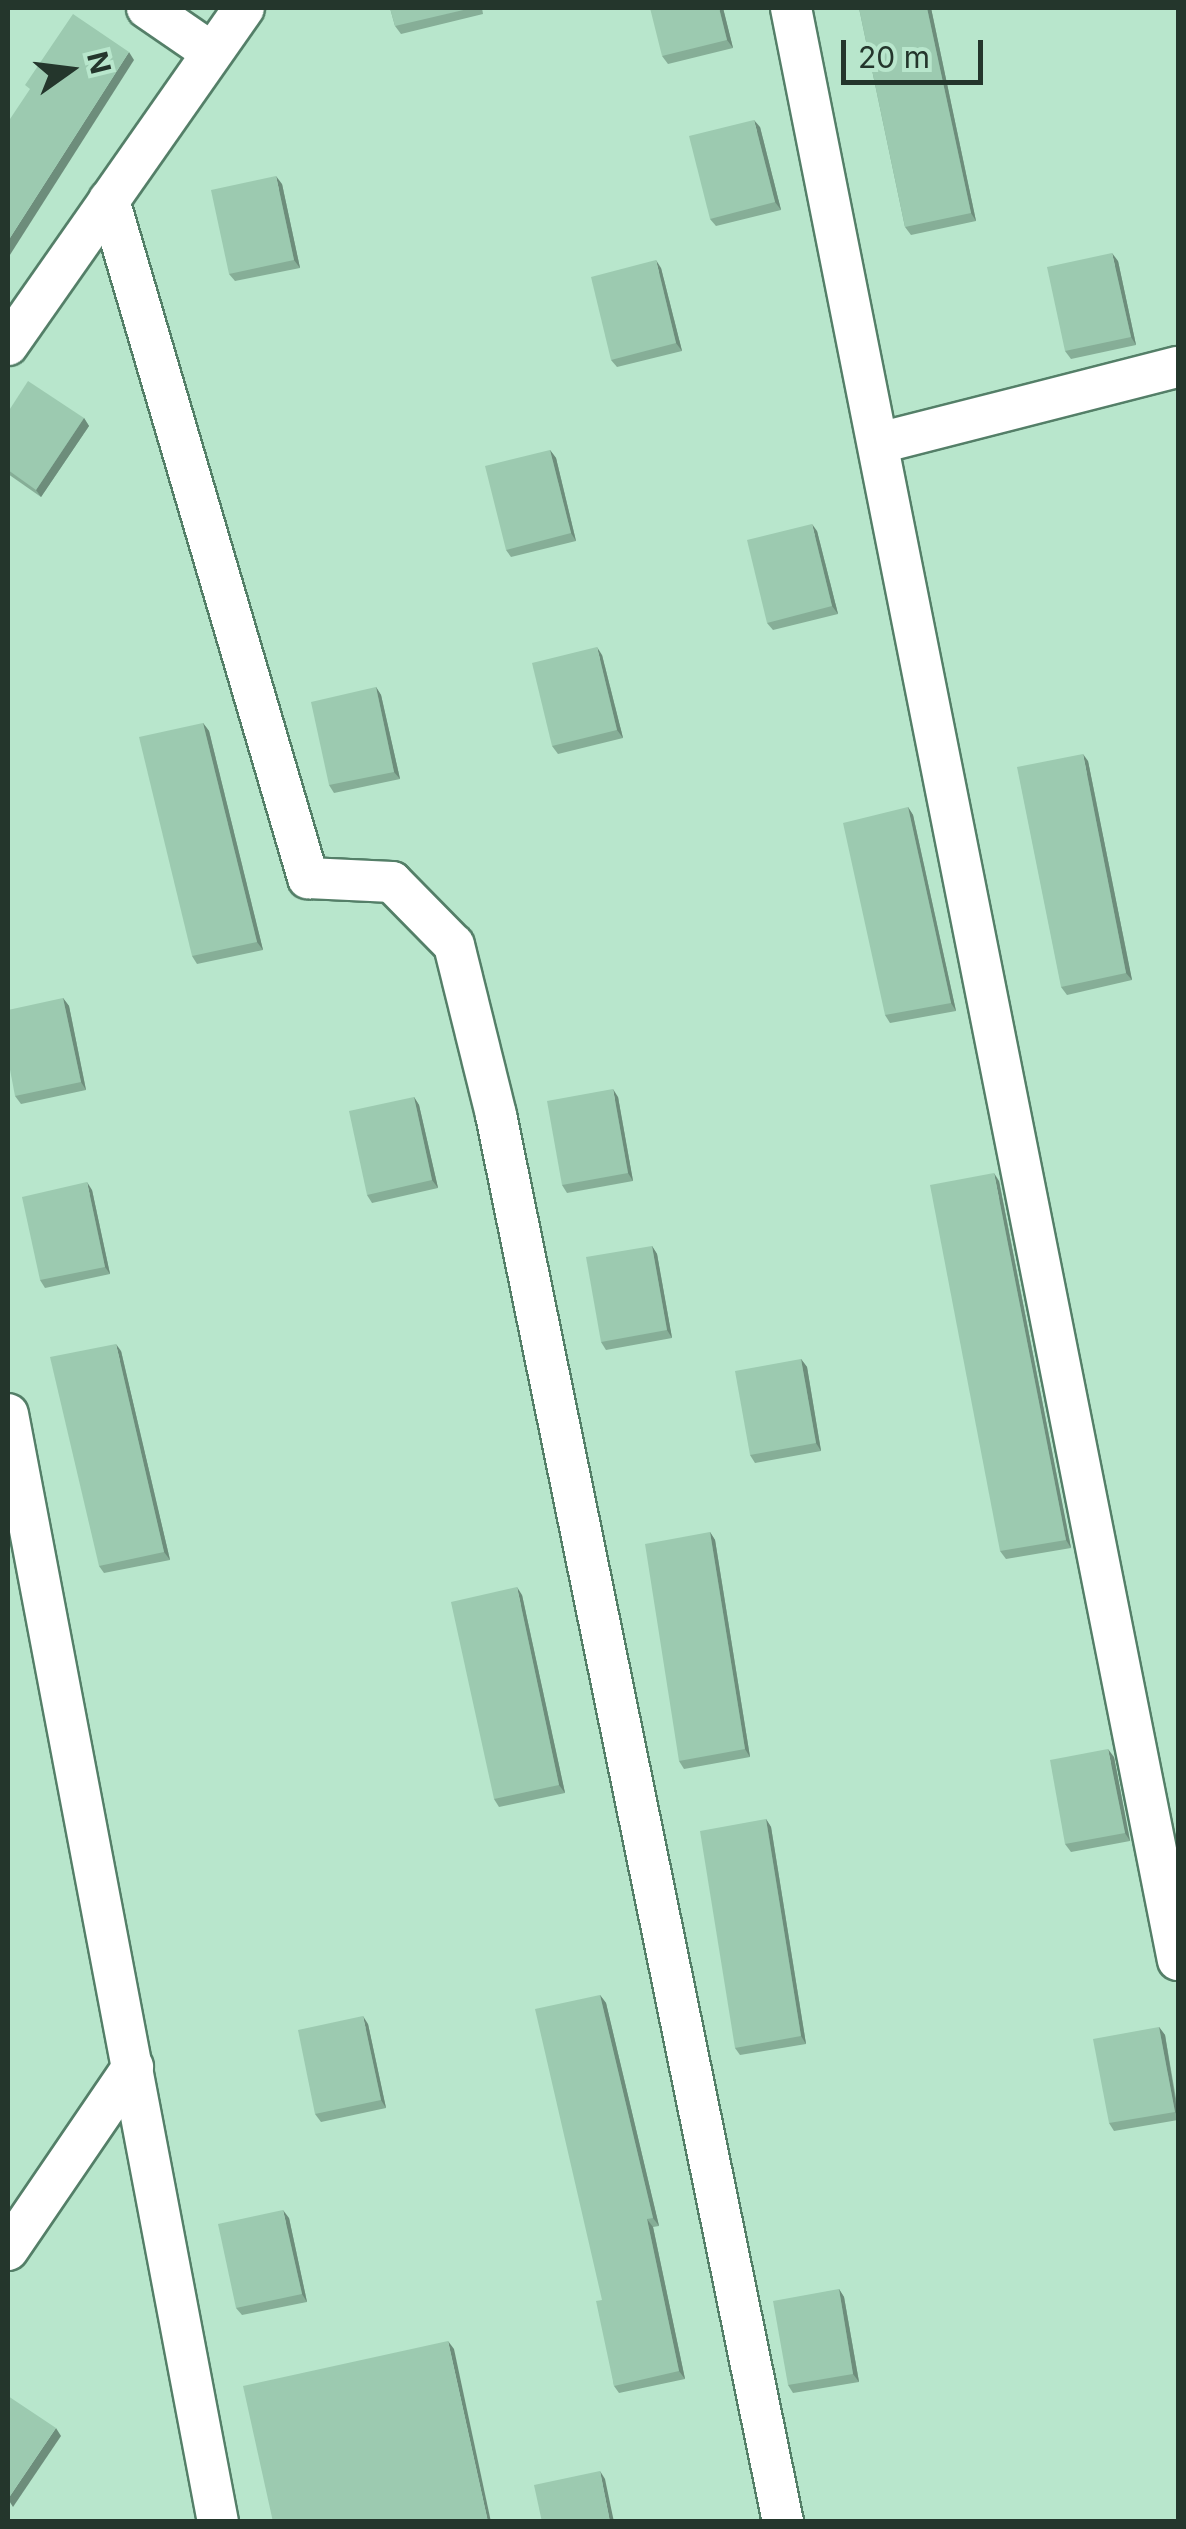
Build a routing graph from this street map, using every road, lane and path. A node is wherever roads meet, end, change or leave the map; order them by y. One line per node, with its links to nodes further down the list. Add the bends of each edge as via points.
1 (147, 8): 4 (street)
2 (244, 8): 4 (street)
3 (791, 8): 8 (street)
4 (211, 52): 5 (street)
5 (108, 200): 6 (street); 14 (street, via 308,878 392,882 454,945 496,1115)
6 (8, 345)
7 (1178, 366): 8 (street)
8 (879, 443): 10 (street)
9 (8, 1414): 11 (street)
10 (1178, 1960)
11 (133, 2068): 12 (street); 13 (street)
12 (8, 2250)
13 (218, 2522)
14 (783, 2522)

